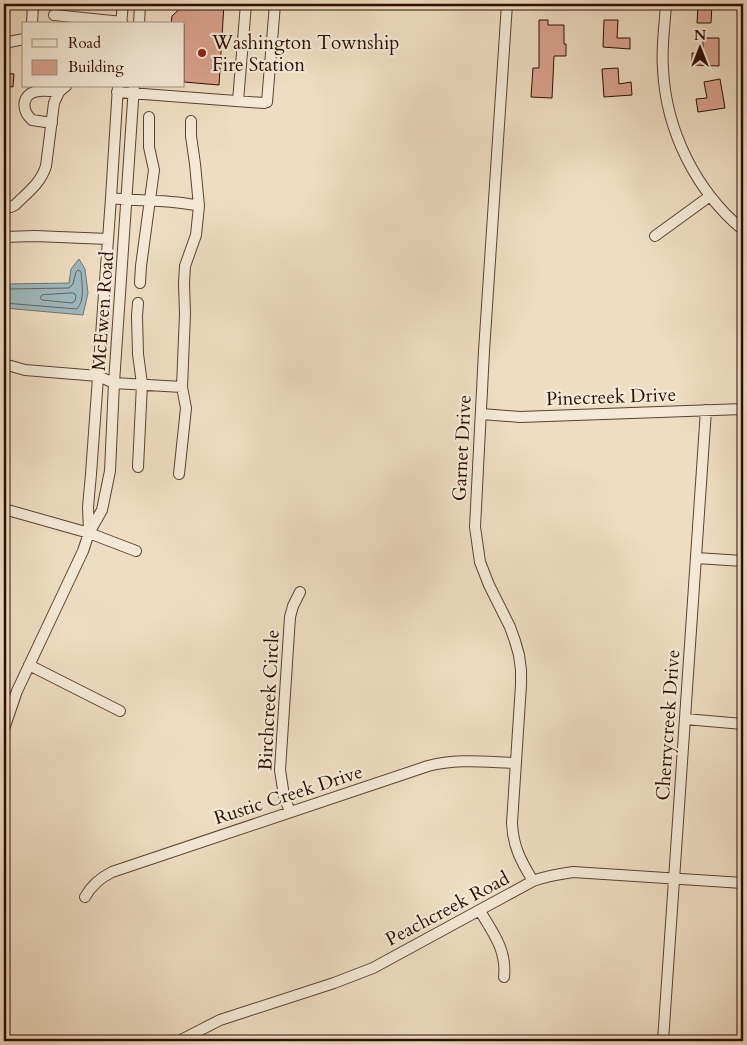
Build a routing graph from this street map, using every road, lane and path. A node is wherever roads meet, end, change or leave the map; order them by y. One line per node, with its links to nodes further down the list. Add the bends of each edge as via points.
1 (33, 4): 9 (street)
2 (123, 4): 11 (street)
3 (140, 4): 12 (street)
4 (246, 4): 18 (street)
5 (275, 4): 18 (street, via 266,102)
6 (507, 4): 41 (street, Garnet Drive)
7 (666, 4): 22 (street, via 663,69 668,110 692,169)
8 (54, 16): 10 (street)
9 (32, 22)
10 (112, 22)
11 (122, 22)
12 (139, 22)
13 (22, 39): 14 (street)
14 (4, 42)
15 (62, 89): 21 (street, via 54,103); 21 (street, via 33,92 24,100 25,112 32,120)
16 (117, 89): 17 (street); 23 (street, McEwen Road)
17 (134, 90): 18 (street); 24 (street, McEwen Road)
18 (238, 101)
19 (148, 117): 25 (street, via 148,147 154,170)
20 (191, 121): 27 (street)
21 (52, 122): 26 (street, via 44,174 15,205)
22 (710, 196): 28 (street); 29 (street)
23 (111, 198): 24 (street); 31 (street, McEwen Road)
24 (127, 200): 25 (street); 36 (street, McEwen Road)
25 (150, 201): 27 (street); 32 (street)
26 (4, 206)
27 (199, 206): 38 (street, via 196,235 185,266)
28 (743, 230)
29 (656, 236)
30 (4, 237): 31 (street)
31 (108, 239): 35 (street, McEwen Road)
32 (140, 283)
33 (138, 304): 37 (street)
34 (4, 364): 35 (street, via 25,370)
35 (98, 376): 36 (street); 45 (street, McEwen Road)
36 (114, 383): 37 (street); 45 (street, McEwen Road, via 110,471 102,510)
37 (142, 384): 38 (street); 42 (street)
38 (182, 387): 43 (street, via 186,408)
39 (743, 409): 40 (street, Pinecreek Drive)
40 (706, 410): 41 (street, Pinecreek Drive, via 520,417); 47 (street, Cherrycreek Drive)
41 (481, 414): 55 (street, Garnet Drive, via 475,527 480,562 510,627 519,655 521,686)
42 (138, 467)
43 (179, 474)
44 (4, 509): 45 (street)
45 (89, 533): 46 (street); 50 (street, McEwen Road)
46 (136, 551)
47 (696, 558): 48 (street); 52 (street, Cherrycreek Drive)
48 (743, 561)
49 (300, 592): 56 (street, Birchcreek Circle, via 290,617 280,770)
50 (29, 665): 51 (street); 54 (street, McEwen Road)
51 (120, 711)
52 (685, 719): 53 (street); 57 (street, Cherrycreek Drive)
53 (743, 724)
54 (4, 729)
55 (516, 763): 56 (street, Rustic Creek Drive, via 467,760 436,764); 58 (street, Garnet Drive, via 513,835 515,847)
56 (290, 812): 60 (street, Rustic Creek Drive, via 112,872 95,883)
57 (675, 878): 58 (street, Peachcreek Road, via 573,872); 59 (street, Peachcreek Road); 64 (street, Cherrycreek Drive)
58 (533, 881): 61 (street, Peachcreek Road)
59 (743, 883)
60 (85, 897)
61 (480, 911): 62 (street, via 502,951); 63 (street, Peachcreek Road, via 373,968 220,1020)
62 (504, 977)
63 (179, 1041)
64 (663, 1041)

